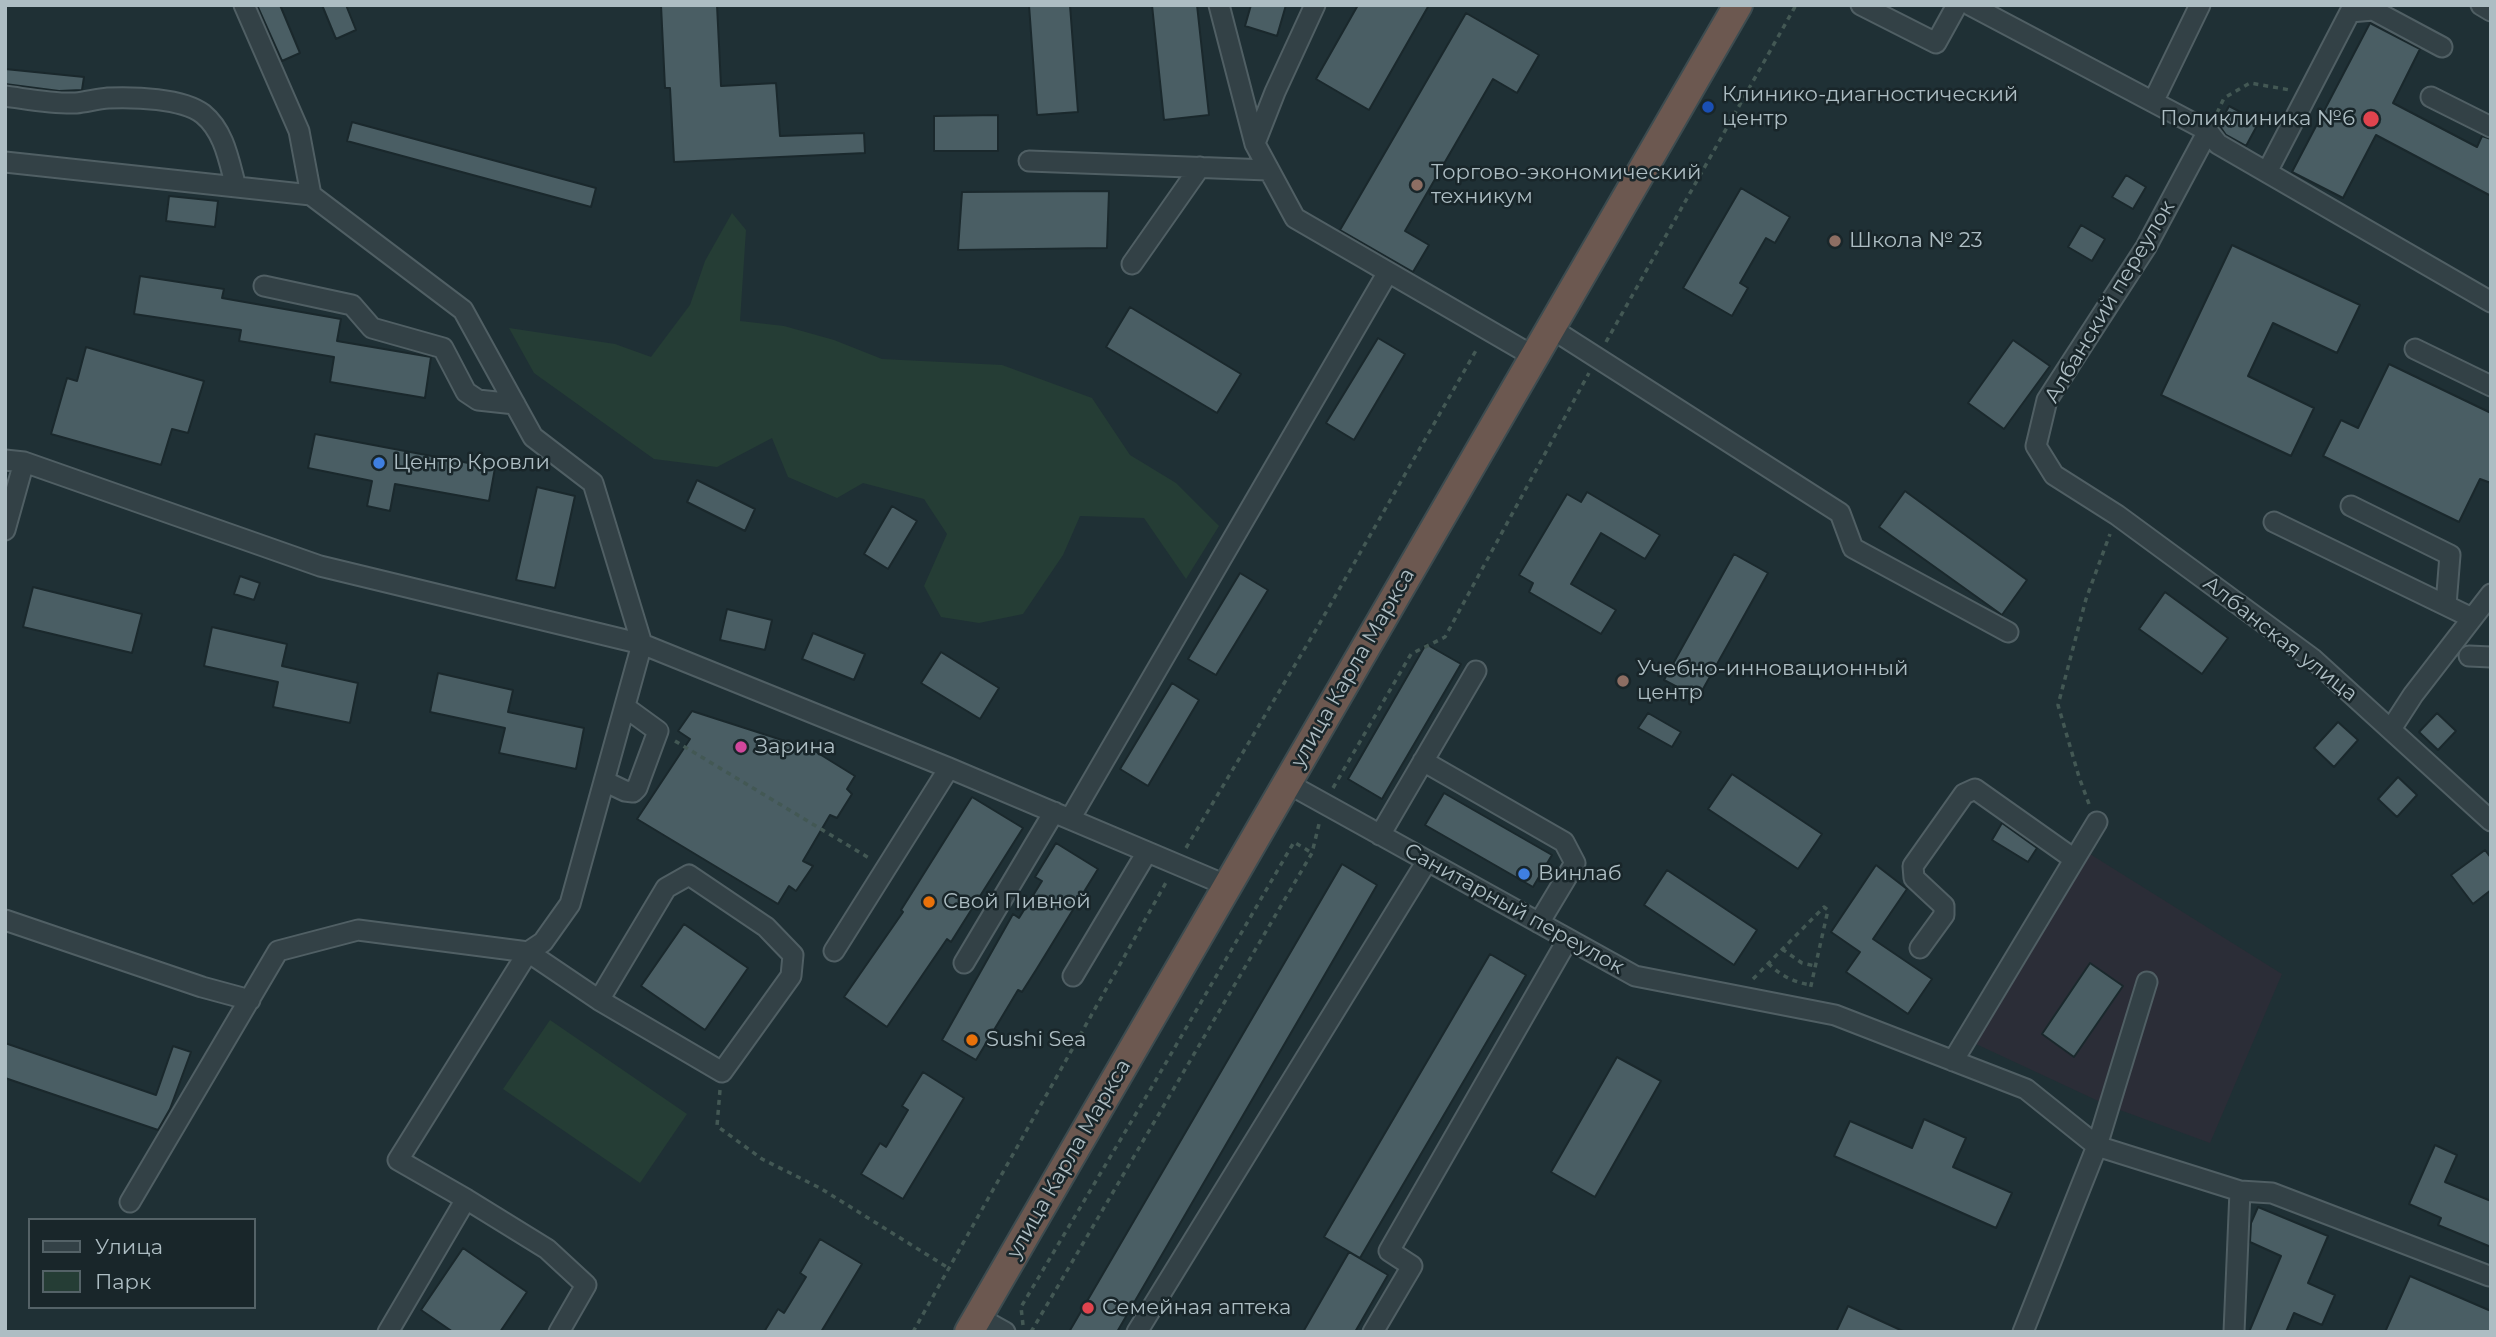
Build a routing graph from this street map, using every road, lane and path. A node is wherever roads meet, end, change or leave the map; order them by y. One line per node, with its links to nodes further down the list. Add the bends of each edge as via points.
1 (244, 5): 26 (street, via 299,131)
2 (1219, 5): 19 (street)
3 (1315, 5): 19 (street)
4 (1738, 5): 31 (highway, улица Карла Маркса)
5 (1796, 5): 35 (path)
6 (1861, 5): 7 (street, via 1936,43)
7 (1958, 5)
8 (1970, 5): 16 (street)
9 (2200, 5): 16 (street)
10 (2481, 5): 11 (street)
11 (2491, 11)
12 (2442, 47): 13 (street, via 2373,10 2350,12)
13 (2308, 93): 18 (path, via 2250,83 2224,98); 24 (street)
14 (5, 96): 25 (street, via 73,103 132,99 192,107 218,132)
15 (2431, 97): 17 (street)
16 (2153, 102): 18 (street)
17 (2491, 127)
18 (2208, 131): 24 (street, via 2218,144); 39 (street, Албанский переулок, via 2146,247 2047,400 2036,446)
19 (1255, 144): 23 (street)
20 (1029, 161): 22 (street)
21 (5, 162): 25 (street)
22 (1200, 167): 23 (street); 27 (street)
23 (1268, 170): 28 (street, via 1295,218)
24 (2267, 172): 30 (street)
25 (236, 187): 26 (street)
26 (312, 195): 37 (street, via 463,310)
27 (1132, 264)
28 (1388, 272): 34 (street); 60 (street)
29 (264, 286): 37 (street, via 352,305 372,328 443,348 466,392 478,400)
30 (2491, 302)
31 (1549, 327): 34 (highway, улица Карла Маркса); 35 (street)
32 (1480, 343): 68 (path)
33 (2415, 349): 36 (street)
34 (1533, 355): 58 (highway, улица Карла Маркса)
35 (1597, 357): 47 (street, via 1840,513 1853,548); 59 (path, via 1445,637 1411,654)
36 (2491, 386)
37 (515, 404): 48 (street, via 533,437 593,483)
38 (15, 461): 43 (street); 48 (street, via 320,566)
39 (2054, 475): 41 (street, Албанская улица)
40 (2351, 506): 45 (street, via 2450,555)
41 (2117, 515): 53 (street, Албанская улица, via 2313,659); 62 (path, via 2086,598 2058,705)
42 (2274, 522): 45 (street)
43 (5, 530)
44 (2491, 594): 46 (street)
45 (2446, 605): 46 (street)
46 (2472, 618): 53 (street)
47 (2008, 632)
48 (642, 644): 52 (street); 56 (street)
49 (2469, 656): 50 (street)
50 (2491, 657)
51 (1476, 671): 55 (street)
52 (625, 707): 54 (street); 57 (street)
53 (2390, 729): 61 (street, Албанская улица)
54 (658, 731): 57 (street, via 633,792); 69 (path)
55 (1423, 761): 63 (street); 72 (street, via 1564,842 1575,863)
56 (949, 768): 60 (street); 69 (street)
57 (604, 781): 76 (street, via 570,904 543,942)
58 (1287, 783): 59 (street, Санитарный переулок); 70 (highway, улица Карла Маркса)
59 (1324, 803): 63 (street, Санитарный переулок); 65 (path)
60 (1062, 816): 64 (street); 78 (street)
61 (2491, 821)
62 (2096, 822): 66 (street)
63 (1380, 835): 67 (street, Санитарный переулок)
64 (1146, 852): 68 (street); 81 (street)
65 (1312, 853): 101 (path, via 1294,842 1021,1307); 102 (path)
66 (2074, 859): 74 (street, via 1975,789 1964,794 1913,866 1914,878 1944,906 1944,915); 88 (street)
67 (1427, 861): 72 (street, Санитарный переулок); 103 (street)
68 (1176, 864): 70 (street); 94 (path)
69 (886, 869): 77 (street)
70 (1227, 886): 96 (highway, улица Карла Маркса)
71 (5, 919): 85 (street)
72 (1539, 923): 73 (street, Санитарный переулок)
73 (1568, 939): 84 (street, Санитарный переулок, via 1635,976); 104 (street, via 1389,1251 1412,1266)
74 (1920, 948)
75 (1783, 949): 79 (path); 80 (path); 80 (path, via 1824,907 1828,911)
76 (528, 951): 85 (street, via 358,930 278,951); 86 (street); 92 (street, via 398,1160)
77 (834, 951)
78 (964, 963)
79 (1768, 963): 83 (path, via 1795,983); 84 (path)
80 (1815, 966): 83 (path)
81 (1073, 976)
82 (2147, 982): 90 (street)
83 (1811, 985): 87 (path)
84 (1736, 996): 87 (street, Санитарный переулок)
85 (250, 1000): 93 (street)
86 (599, 1000): 89 (street); 89 (street, via 666,888 689,875 766,927 793,955 791,976)
87 (1805, 1009): 88 (street, Санитарный переулок, via 1835,1015)
88 (1954, 1061): 90 (street, Санитарный переулок, via 2026,1089)
89 (722, 1072): 94 (path, via 717,1126 762,1159 820,1188)
90 (2096, 1146): 91 (street, Санитарный переулок); 105 (street)
91 (2240, 1191): 95 (street, Санитарный переулок, via 2272,1193); 106 (street)
92 (466, 1199): 97 (street); 98 (street, via 547,1249 586,1284)
93 (130, 1202)
94 (950, 1269): 99 (path)
95 (2489, 1276)
96 (973, 1325): 100 (street)
97 (388, 1332)
98 (559, 1332)
99 (914, 1332)
100 (1005, 1332)
101 (1024, 1332)
102 (1031, 1332)
103 (1137, 1332)
104 (1373, 1332)
105 (2023, 1332)
106 (2234, 1332)

